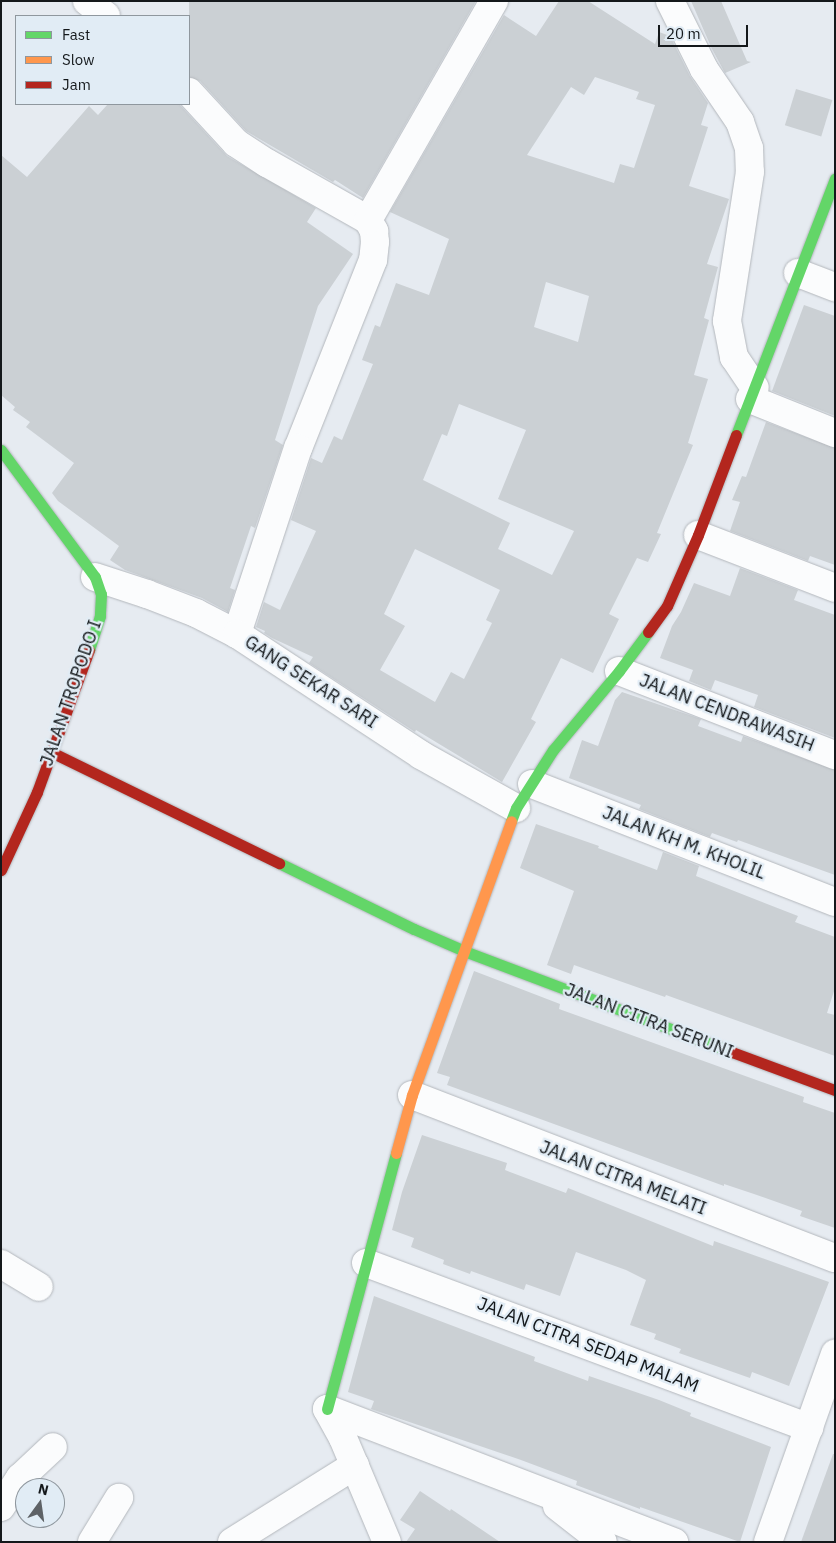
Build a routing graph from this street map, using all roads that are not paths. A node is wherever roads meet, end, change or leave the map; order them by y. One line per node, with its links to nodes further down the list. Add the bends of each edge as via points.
1 (87, 1): 4 (street)
2 (494, 1): 7 (street)
3 (670, 1): 10 (street, via 704,69 740,122 749,148 750,172 727,321 734,357)
4 (105, 15)
5 (190, 93): 7 (street, via 236,143)
6 (835, 178): 8 (street)
7 (368, 220): 16 (street, via 374,232 373,260 298,448)
8 (798, 273): 9 (street); 10 (street)
9 (835, 287)
10 (753, 396): 11 (street); 13 (street)
11 (835, 433)
12 (1, 450): 14 (street, JALAN TROPODO I)
13 (698, 535): 15 (street); 17 (street, via 667,606)
14 (95, 578): 16 (street, GANG SEKAR SARI, via 196,613); 18 (street, JALAN TROPODO I, via 101,594 100,616)
15 (835, 588)
16 (237, 634): 21 (street, GANG SEKAR SARI, via 420,755)
17 (619, 671): 19 (street, JALAN CENDRAWASIH); 20 (street, via 553,750)
18 (51, 752): 22 (street, JALAN TROPODO I, via 37,792); 24 (street, JALAN CITRA SERUNI)
19 (835, 755)
20 (532, 784): 21 (street); 23 (street, JALAN KH M. KHOLIL)
21 (516, 808): 24 (street)
22 (1, 870)
23 (835, 902)
24 (464, 951): 25 (street, JALAN CITRA SERUNI); 26 (street)
25 (835, 1090)
26 (412, 1095): 27 (street, JALAN CITRA MELATI); 28 (street)
27 (835, 1258)
28 (366, 1263): 32 (street); 33 (street, JALAN CITRA SEDAP MALAM)
29 (1, 1264): 30 (street)
30 (39, 1287)
31 (835, 1354): 33 (street)
32 (327, 1409): 35 (street); 36 (street)
33 (809, 1428): 44 (street)
34 (53, 1447): 38 (street, via 20,1478)
35 (355, 1465): 40 (street); 41 (street)
36 (534, 1488): 42 (street); 43 (street)
37 (119, 1498): 39 (street)
38 (1, 1507)
39 (92, 1542)
40 (232, 1542)
41 (387, 1542)
42 (603, 1542)
43 (674, 1542)
44 (768, 1542)

